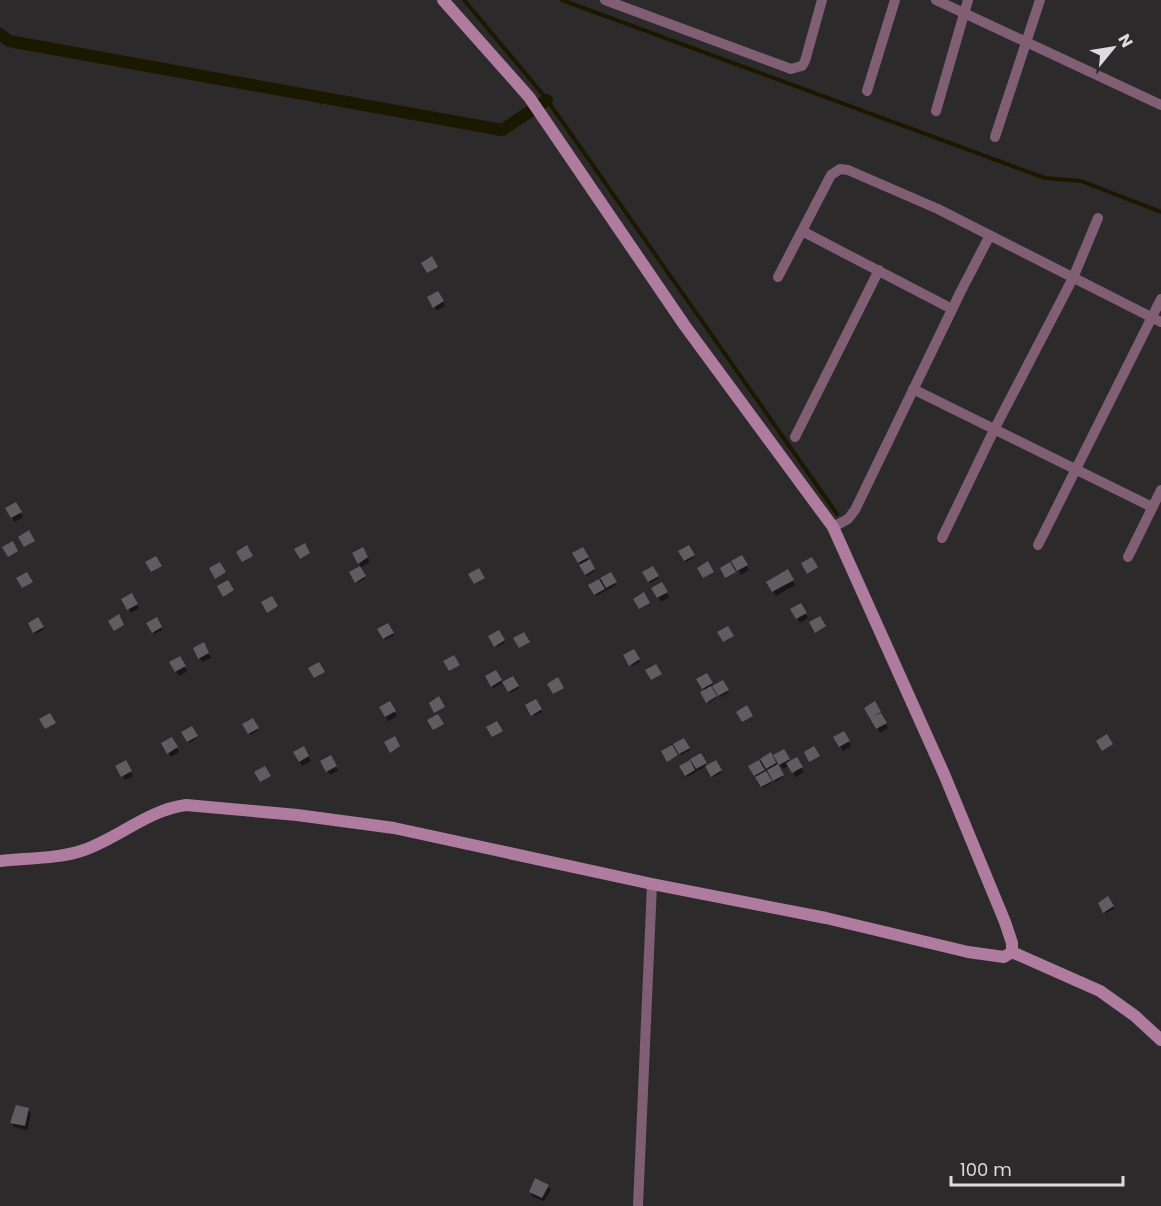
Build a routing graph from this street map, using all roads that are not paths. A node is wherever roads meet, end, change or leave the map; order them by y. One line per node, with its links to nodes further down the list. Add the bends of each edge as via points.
1 (443, 0): 29 (main road, via 529,98 685,326)
2 (605, 0): 3 (street, via 791,69 805,61)
3 (822, 0)
4 (895, 0): 10 (street)
5 (936, 0): 8 (street)
6 (968, 0): 8 (street)
7 (1040, 0): 9 (street)
8 (964, 13): 9 (street); 12 (street)
9 (1026, 41): 11 (street); 13 (street)
10 (867, 91)
11 (1161, 105)
12 (936, 111)
13 (995, 137)
14 (1098, 218): 19 (street)
15 (802, 231): 16 (street, via 831,175 840,169 938,210); 17 (street); 18 (street)
16 (989, 237): 19 (street); 21 (street)
17 (879, 270): 21 (street); 25 (street)
18 (778, 278)
19 (1073, 278): 22 (street); 24 (street)
20 (1161, 299): 22 (street)
21 (952, 309): 23 (street)
22 (1156, 320): 26 (street)
23 (913, 389): 24 (street); 29 (street, via 855,510)
24 (995, 428): 26 (street); 30 (street)
25 (795, 437)
26 (1076, 469): 28 (street); 31 (street)
27 (1161, 490): 28 (street)
28 (1152, 507): 32 (street)
29 (839, 524): 35 (main road, via 1005,922)
30 (942, 538)
31 (1038, 545)
32 (1128, 557)
33 (0, 861): 34 (main road, via 84,850 155,812 186,805 372,824)
34 (652, 884): 35 (main road, via 826,918 968,952 1004,957); 37 (street)
35 (1012, 952): 36 (main road, via 1100,991)
36 (1161, 1040)
37 (638, 1206)

